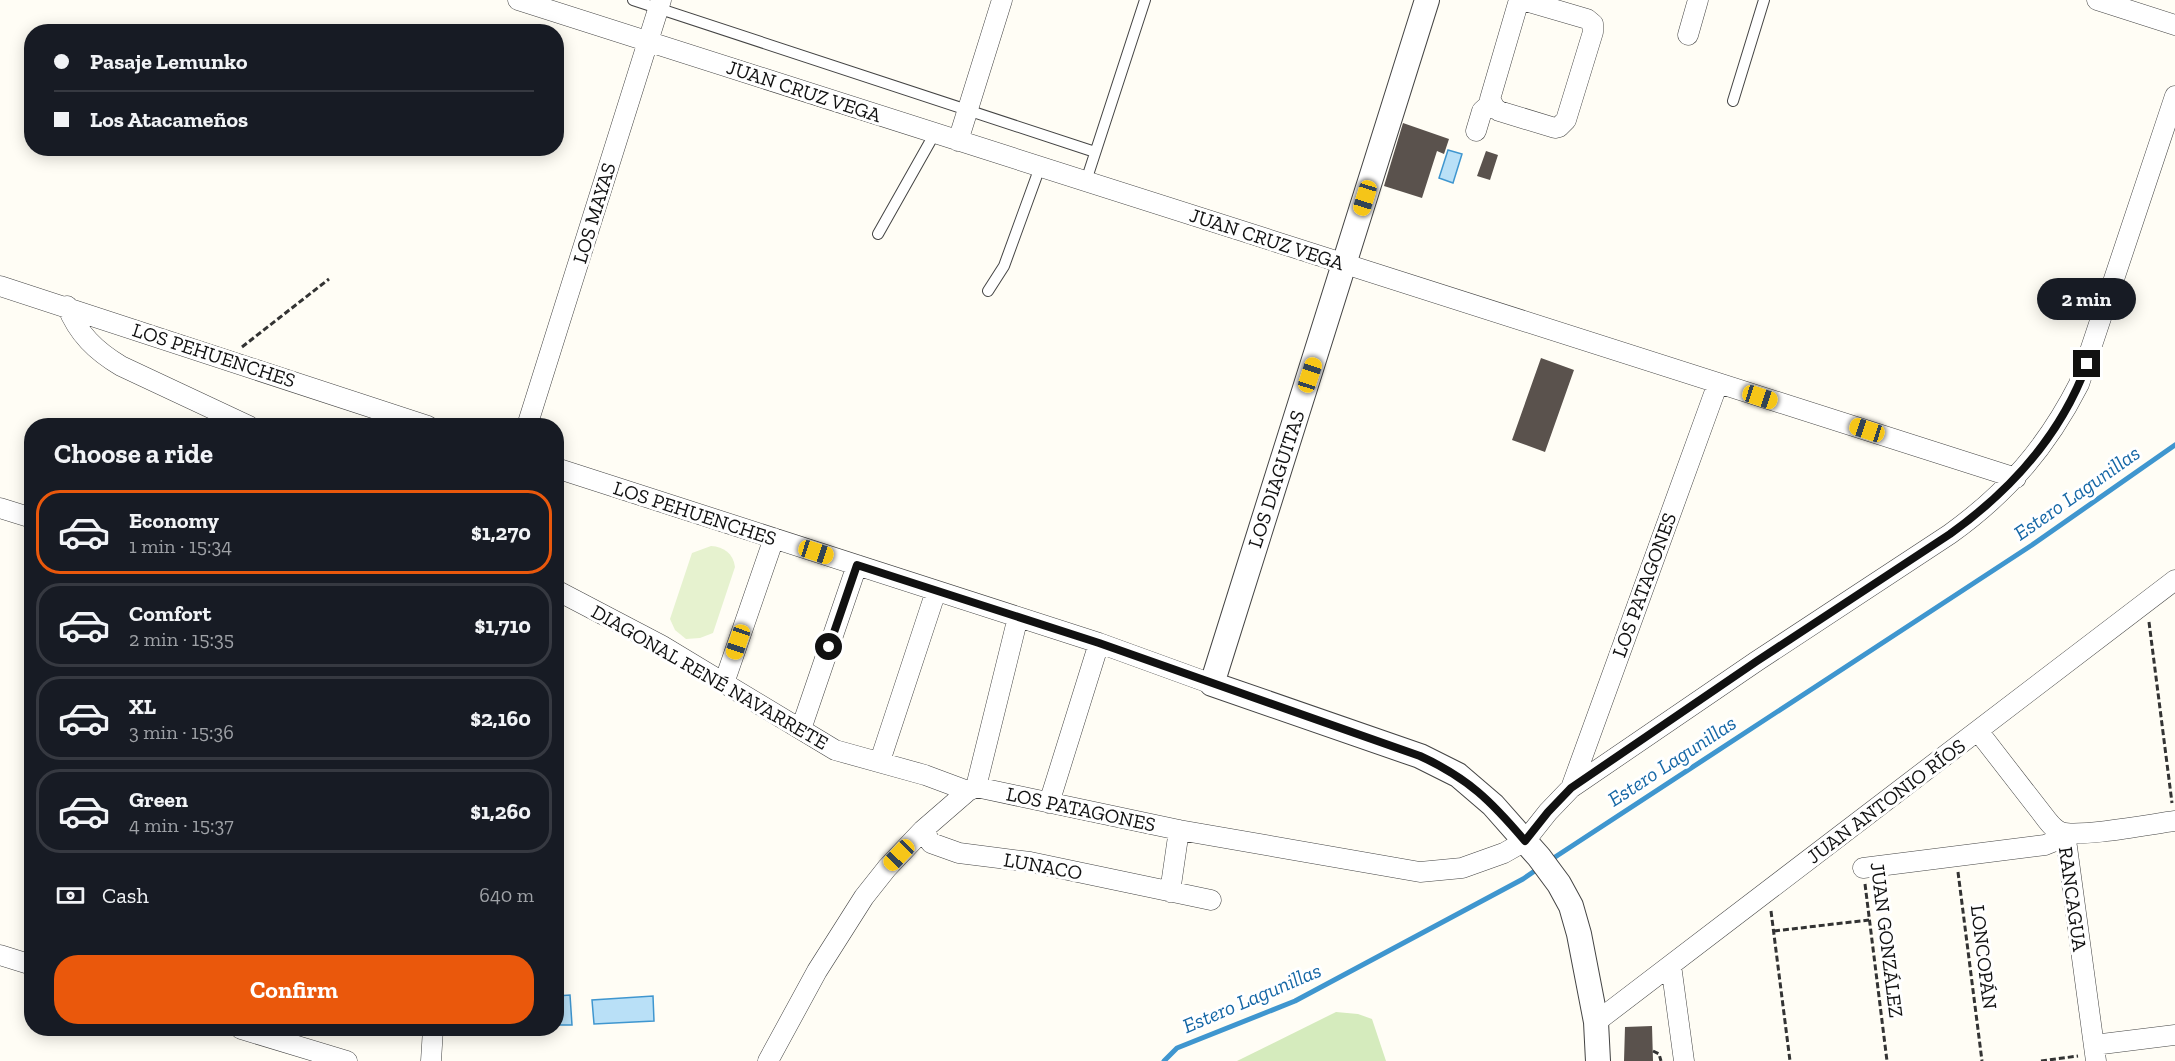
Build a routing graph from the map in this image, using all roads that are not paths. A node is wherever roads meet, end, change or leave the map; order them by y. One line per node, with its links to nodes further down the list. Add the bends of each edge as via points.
1 (518, 0): 13 (street, JUAN CRUZ VEGA)
2 (633, 0): 10 (lane)
3 (1002, 0): 17 (street)
4 (1145, 0): 21 (lane)
5 (1427, 0): 25 (street, LOS DIAGUITAS)
6 (1521, 0): 16 (street, via 1491,91); 16 (street, via 1587,19 1593,24 1593,32 1566,120 1559,127 1550,128 1499,111)
7 (1698, 0): 12 (street)
8 (1764, 0): 15 (lane)
9 (2097, 0): 11 (street)
10 (660, 4): 13 (street, LOS MAYAS); 17 (lane)
11 (2175, 25)
12 (1688, 34)
13 (648, 41): 19 (street, JUAN CRUZ VEGA); 32 (street, LOS MAYAS)
14 (2175, 96): 34 (street, via 2079,384 2062,418)
15 (1732, 101)
16 (1491, 103): 18 (street, via 1482,111)
17 (967, 111): 20 (street); 21 (lane)
18 (1476, 131)
19 (935, 133): 20 (street, JUAN CRUZ VEGA); 24 (lane)
20 (958, 141): 22 (street, JUAN CRUZ VEGA)
21 (1095, 152): 23 (lane)
22 (1040, 167): 23 (street, JUAN CRUZ VEGA); 27 (lane, via 1004,266)
23 (1086, 182): 25 (street, JUAN CRUZ VEGA)
24 (878, 234)
25 (1344, 264): 29 (street, JUAN CRUZ VEGA); 45 (street, LOS DIAGUITAS)
26 (0, 286): 28 (street, LOS PEHUENCHES)
27 (988, 291)
28 (67, 306): 30 (street, via 77,328 106,357); 31 (street, LOS PEHUENCHES)
29 (1718, 383): 34 (street, JUAN CRUZ VEGA); 49 (street, LOS PATAGONES)
30 (232, 418)
31 (404, 418)
32 (530, 418)
33 (564, 471): 37 (street, LOS PEHUENCHES)
34 (2016, 478): 49 (street, via 1950,534)
35 (0, 508): 36 (street)
36 (24, 516)
37 (774, 538): 38 (street, LOS PEHUENCHES); 44 (street)
38 (857, 565): 40 (street, LOS PEHUENCHES); 46 (street)
39 (2175, 580): 47 (street, JUAN ANTONIO RÍOS)
40 (936, 591): 42 (street, LOS PEHUENCHES); 48 (street)
41 (564, 594): 44 (street, DIAGONAL RENÉ NAVARRETE)
42 (1018, 617): 43 (street, LOS PEHUENCHES); 50 (street)
43 (1099, 643): 45 (street, LOS PEHUENCHES); 51 (street)
44 (724, 683): 46 (street, DIAGONAL RENÉ NAVARRETE)
45 (1212, 684): 56 (street, LOS PEHUENCHES, via 1440,765 1478,791)
46 (801, 729): 48 (street, DIAGONAL RENÉ NAVARRETE, via 836,750)
47 (1978, 731): 55 (street, RANCAGUA, via 2047,820); 62 (street, JUAN ANTONIO RÍOS)
48 (880, 761): 50 (street, DIAGONAL RENÉ NAVARRETE)
49 (1571, 788): 56 (street, via 1548,812)
50 (972, 789): 51 (street, LOS PATAGONES); 53 (street)
51 (1049, 803): 54 (street, LOS PATAGONES)
52 (2175, 821): 55 (street)
53 (923, 830): 58 (street, LUNACO, via 931,843 958,853 1030,862); 70 (street, via 864,897)
54 (1179, 830): 56 (street, LOS PATAGONES, via 1420,872 1462,868 1504,853); 58 (street)
55 (2063, 833): 57 (street, via 2045,845); 67 (street, RANCAGUA)
56 (1532, 849): 63 (street, via 1559,884 1576,920)
57 (1863, 868)
58 (1170, 892): 59 (street, LUNACO)
59 (1211, 900)
60 (0, 955): 61 (street)
61 (24, 962)
62 (1671, 965): 63 (street, JUAN ANTONIO RÍOS); 72 (street)
63 (1596, 1022): 71 (street)
64 (2175, 1035): 67 (street)
65 (264, 1036): 68 (street)
66 (433, 1036): 69 (street)
67 (2095, 1053)
68 (347, 1061)
69 (431, 1061)
70 (768, 1061)
71 (1598, 1061)
72 (1684, 1061)

